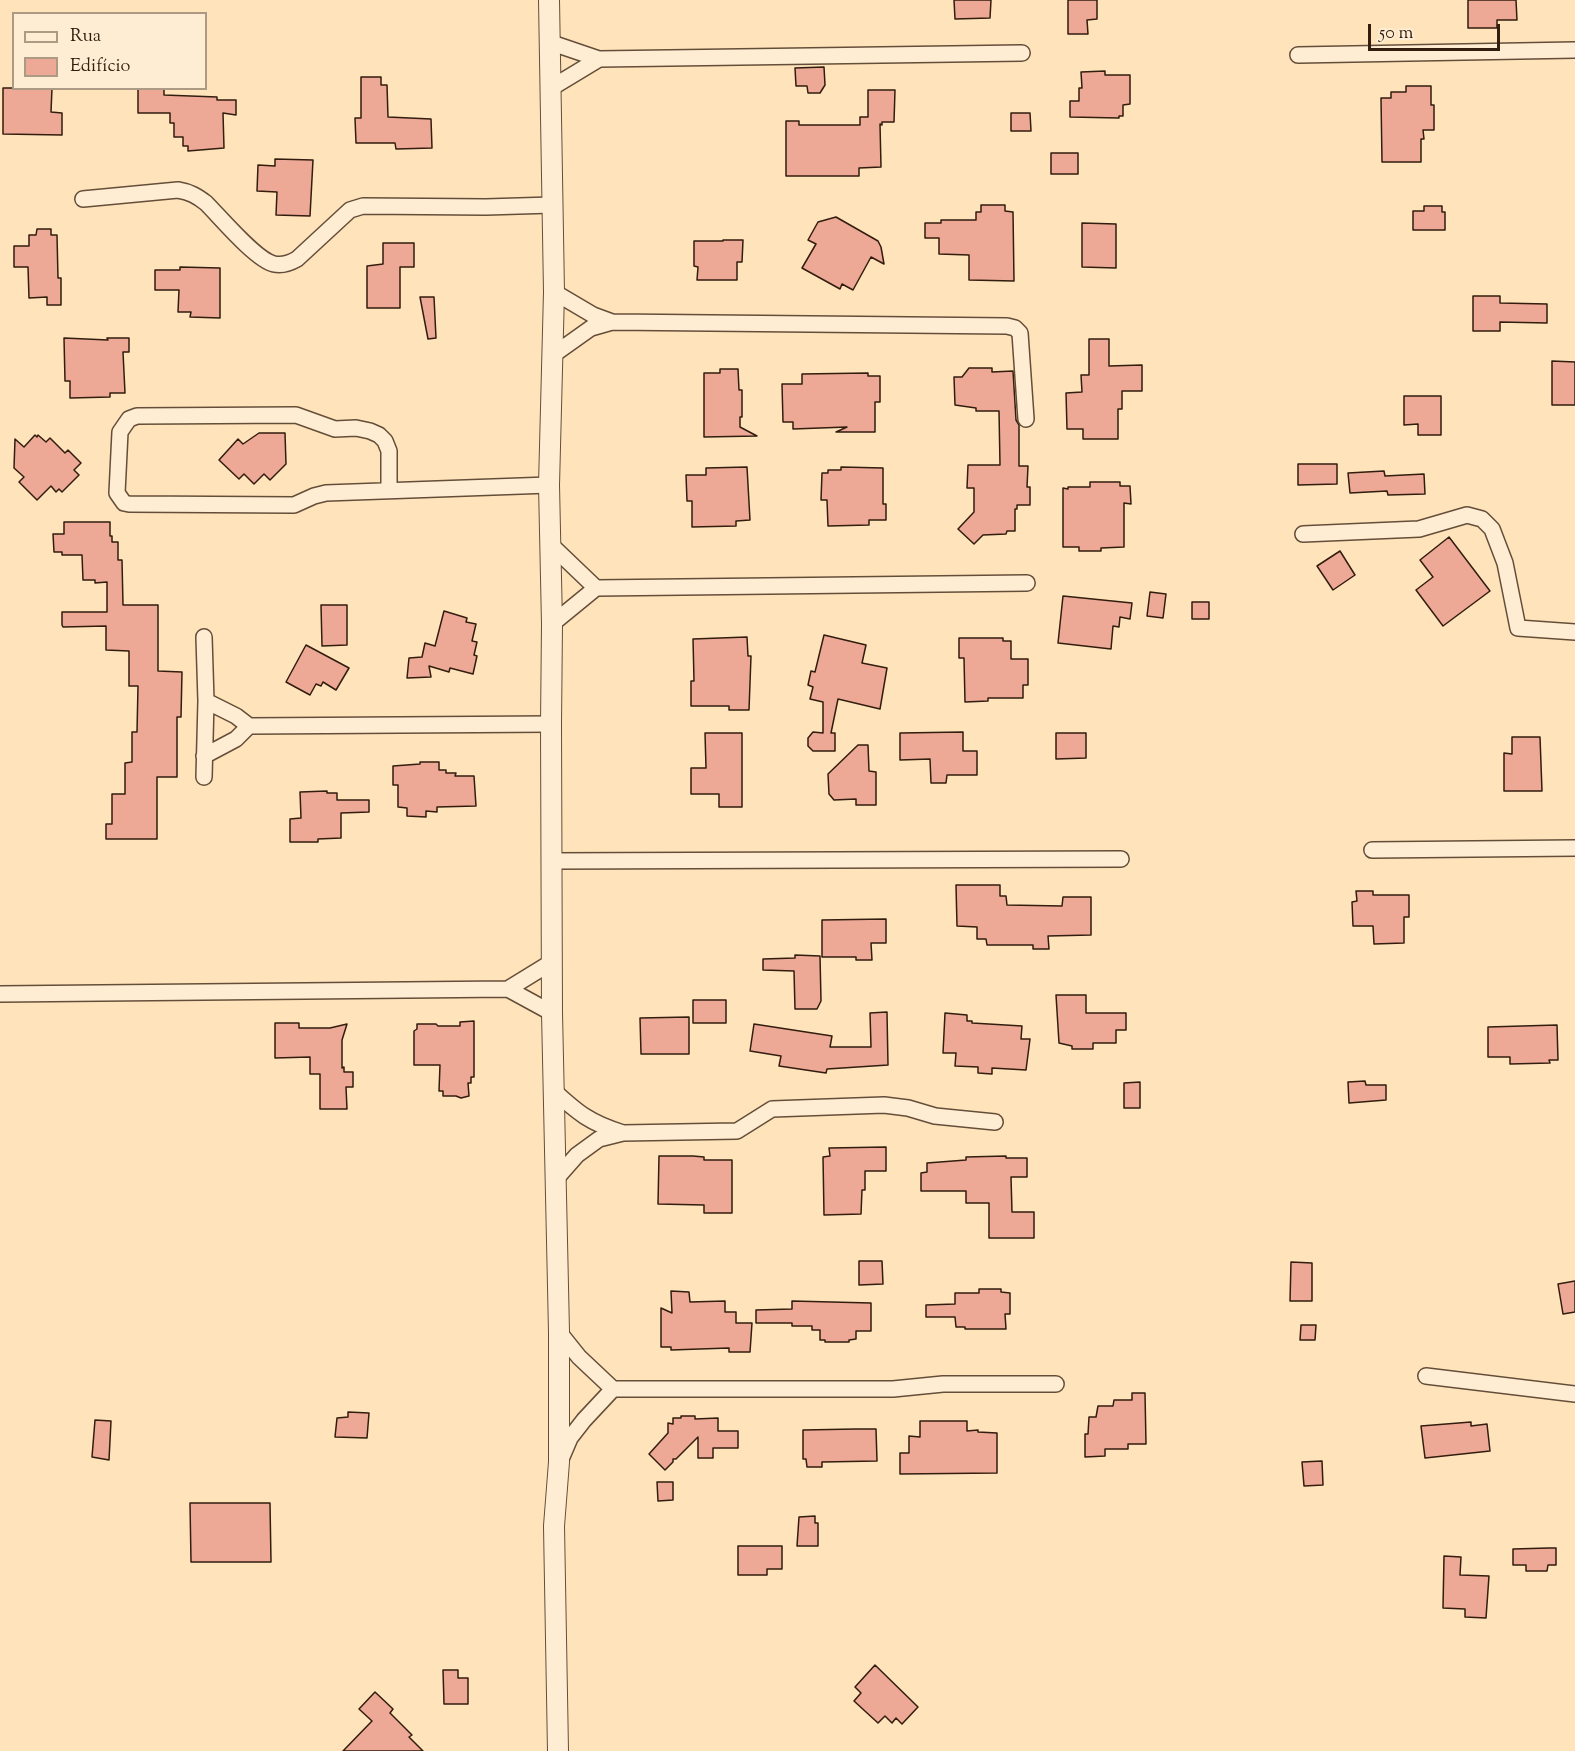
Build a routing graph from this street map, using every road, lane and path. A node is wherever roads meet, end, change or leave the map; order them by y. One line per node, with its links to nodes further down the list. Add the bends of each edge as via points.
1 (549, 0): 2 (street)
2 (549, 42): 6 (street); 7 (street)
3 (1575, 50): 5 (street)
4 (1022, 53): 6 (street)
5 (1298, 55)
6 (599, 59): 7 (street)
7 (551, 88): 9 (street)
8 (83, 200): 9 (street, via 186,191 206,203 263,260 276,264 297,259 350,210 363,206)
9 (552, 205): 10 (street)
10 (554, 292): 11 (street); 12 (street)
11 (612, 322): 12 (street, via 591,328); 13 (street, via 1015,328 1020,333)
12 (553, 355): 14 (street)
13 (1026, 419)
14 (549, 485): 15 (street); 17 (street)
15 (389, 490): 15 (street, via 326,493 294,505 124,503 117,493 120,432 129,419 137,416 296,415 335,429 356,428 379,435 389,451)
16 (1303, 534): 21 (street, via 1419,529 1467,515 1482,519 1492,529 1505,563 1518,628)
17 (552, 545): 19 (street); 20 (street)
18 (1027, 583): 19 (street)
19 (596, 588): 20 (street)
20 (552, 624): 24 (street)
21 (1575, 632)
22 (204, 636): 23 (street)
23 (206, 701): 25 (street); 26 (street)
24 (551, 724): 25 (street); 31 (street)
25 (249, 726): 26 (street, via 236,739)
26 (204, 756): 27 (street)
27 (204, 777)
28 (1575, 848): 29 (street)
29 (1372, 850)
30 (1121, 859): 31 (street)
31 (552, 861): 32 (street)
32 (552, 962): 33 (street); 35 (street)
33 (508, 989): 34 (street); 35 (street)
34 (0, 994)
35 (552, 1013): 36 (street)
36 (553, 1089): 38 (street, via 597,1125); 39 (street)
37 (995, 1122): 38 (street, via 935,1116 884,1105 772,1109 737,1131)
38 (623, 1133): 39 (street, via 599,1139 577,1155)
39 (555, 1180): 40 (street)
40 (559, 1332): 43 (street); 45 (street)
41 (1426, 1376): 44 (street)
42 (1056, 1384): 43 (street, via 943,1384 893,1389)
43 (613, 1389): 45 (street, via 570,1438)
44 (1575, 1394)
45 (560, 1462): 46 (street, via 554,1526)
46 (558, 1751)

